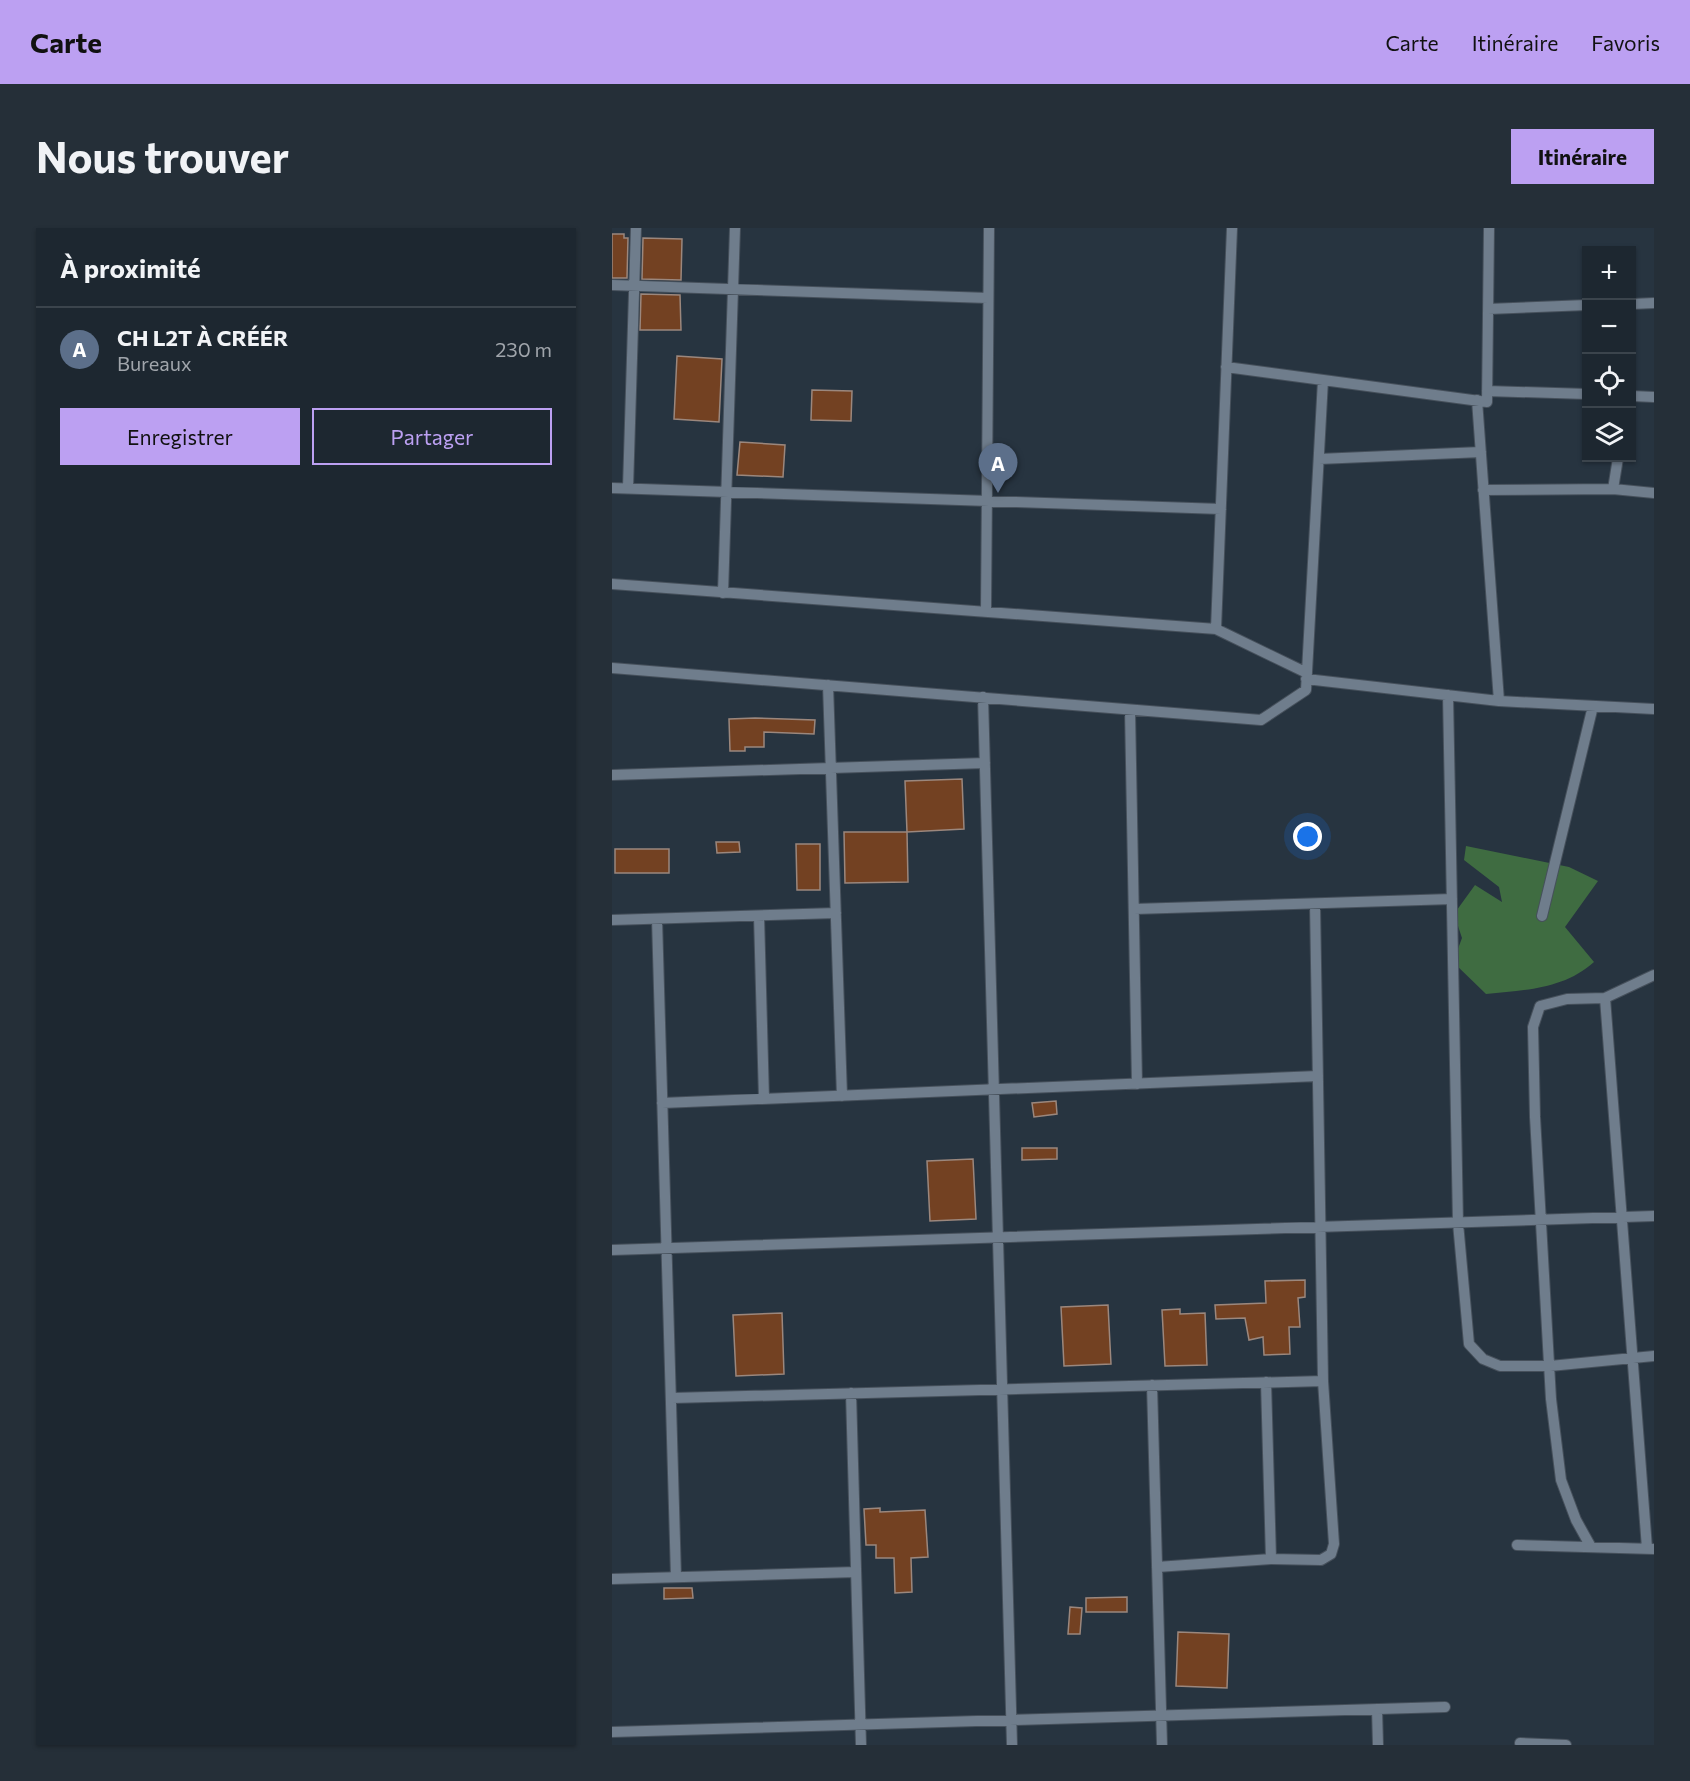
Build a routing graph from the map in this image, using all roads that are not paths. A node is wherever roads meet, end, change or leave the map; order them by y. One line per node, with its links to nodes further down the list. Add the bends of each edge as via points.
1 (636, 228): 7 (street)
2 (735, 228): 8 (street)
3 (988, 228): 9 (street)
4 (1232, 228): 14 (street)
5 (1489, 228): 13 (street)
6 (612, 285): 7 (street)
7 (634, 286): 8 (street); 25 (street)
8 (733, 289): 9 (street); 28 (street)
9 (988, 298): 30 (street)
10 (1654, 303): 11 (street)
11 (1636, 304)
12 (1582, 305): 13 (street)
13 (1488, 309): 16 (street)
14 (1226, 368): 15 (street); 31 (street)
15 (1323, 380): 20 (street); 22 (street)
16 (1487, 391): 17 (street); 20 (street, via 1487,402)
17 (1582, 394)
18 (1636, 396): 19 (street)
19 (1654, 397)
20 (1477, 400): 21 (street)
21 (1481, 452): 22 (street); 27 (street)
22 (1318, 459): 37 (street)
23 (1617, 462): 26 (street)
24 (612, 488): 25 (street)
25 (628, 488): 28 (street)
26 (1613, 489): 27 (street); 29 (street)
27 (1484, 490): 41 (street)
28 (727, 492): 30 (street); 33 (street)
29 (1654, 493)
30 (987, 501): 31 (street); 34 (street)
31 (1221, 509): 35 (street)
32 (612, 585): 33 (street)
33 (723, 593): 34 (street)
34 (986, 612): 35 (street)
35 (1216, 629): 37 (street)
36 (612, 668): 38 (street)
37 (1306, 676): 39 (street); 43 (street, via 1306,690 1261,720)
38 (828, 685): 40 (street); 46 (street)
39 (1448, 695): 41 (street); 48 (street)
40 (983, 698): 43 (street); 45 (street)
41 (1499, 700): 42 (street)
42 (1593, 706): 44 (street); 53 (street)
43 (1130, 710): 50 (street)
44 (1654, 710)
45 (985, 763): 46 (street); 60 (street)
46 (831, 768): 47 (street); 51 (street)
47 (612, 775)
48 (1452, 899): 49 (street); 67 (street)
49 (1315, 904): 50 (street); 58 (street)
50 (1134, 909): 59 (street)
51 (836, 913): 52 (street); 61 (street)
52 (759, 916): 54 (street); 62 (street)
53 (1542, 916)
54 (657, 919): 55 (street); 63 (street)
55 (612, 920)
56 (1654, 975): 57 (street)
57 (1605, 998): 65 (street); 66 (street, via 1567,999 1540,1006 1533,1027)
58 (1318, 1076): 59 (street); 68 (street)
59 (1137, 1084): 60 (street)
60 (994, 1090): 61 (street); 69 (street)
61 (842, 1096): 62 (street)
62 (764, 1099): 63 (street)
63 (662, 1103): 70 (street)
64 (1654, 1216): 65 (street)
65 (1622, 1217): 66 (street); 73 (street)
66 (1542, 1220): 67 (street); 74 (street)
67 (1458, 1223): 68 (street); 74 (street, via 1469,1344 1483,1359 1500,1366)
68 (1321, 1227): 69 (street); 75 (street)
69 (998, 1238): 70 (street); 78 (street)
70 (666, 1248): 71 (street); 80 (street)
71 (612, 1250)
72 (1654, 1356): 73 (street)
73 (1632, 1358): 74 (street); 83 (street)
74 (1550, 1366): 82 (street, via 1561,1480)
75 (1323, 1381): 76 (street); 84 (street, via 1334,1544 1331,1554 1321,1560)
76 (1266, 1382): 77 (street); 84 (street)
77 (1152, 1385): 78 (street); 85 (street)
78 (1003, 1389): 79 (street); 92 (street)
79 (851, 1393): 80 (street); 86 (street)
80 (672, 1398): 87 (street)
81 (1517, 1545): 82 (street)
82 (1591, 1547): 83 (street)
83 (1650, 1548)
84 (1271, 1558): 85 (street)
85 (1157, 1567): 91 (street)
86 (856, 1572): 87 (street); 93 (street)
87 (676, 1577): 88 (street)
88 (612, 1579)
89 (1445, 1707): 90 (street)
90 (1377, 1709): 91 (street); 99 (street)
91 (1161, 1715): 92 (street); 98 (street)
92 (1012, 1720): 93 (street); 97 (street)
93 (861, 1724): 94 (street); 96 (street)
94 (612, 1732)
95 (1520, 1743): 100 (street)
96 (861, 1745)
97 (1012, 1745)
98 (1162, 1745)
99 (1378, 1745)
100 (1566, 1745)

